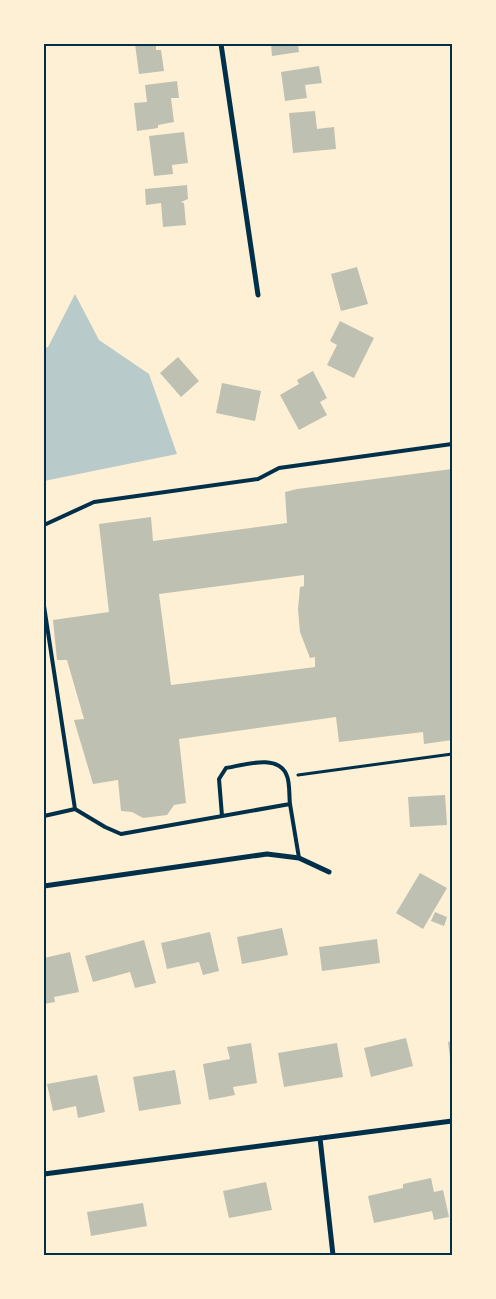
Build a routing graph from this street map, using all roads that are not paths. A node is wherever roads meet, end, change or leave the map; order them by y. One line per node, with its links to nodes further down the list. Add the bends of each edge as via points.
1 (221, 44): 2 (street)
2 (258, 295)
3 (452, 444): 4 (lane, via 279,468 258,479 94,502)
4 (44, 525)
5 (44, 606): 7 (lane)
6 (290, 804): 9 (lane); 9 (lane, via 287,776 281,767 275,763 258,762 226,768 219,779); 10 (lane)
7 (75, 809): 8 (lane); 9 (lane, via 121,834)
8 (44, 816)
9 (222, 816)
10 (299, 858): 11 (street); 12 (street, via 267,854)
11 (329, 872)
12 (44, 886)
13 (452, 1121): 14 (street)
14 (320, 1138): 15 (street); 16 (street)
15 (44, 1174)
16 (333, 1255)

